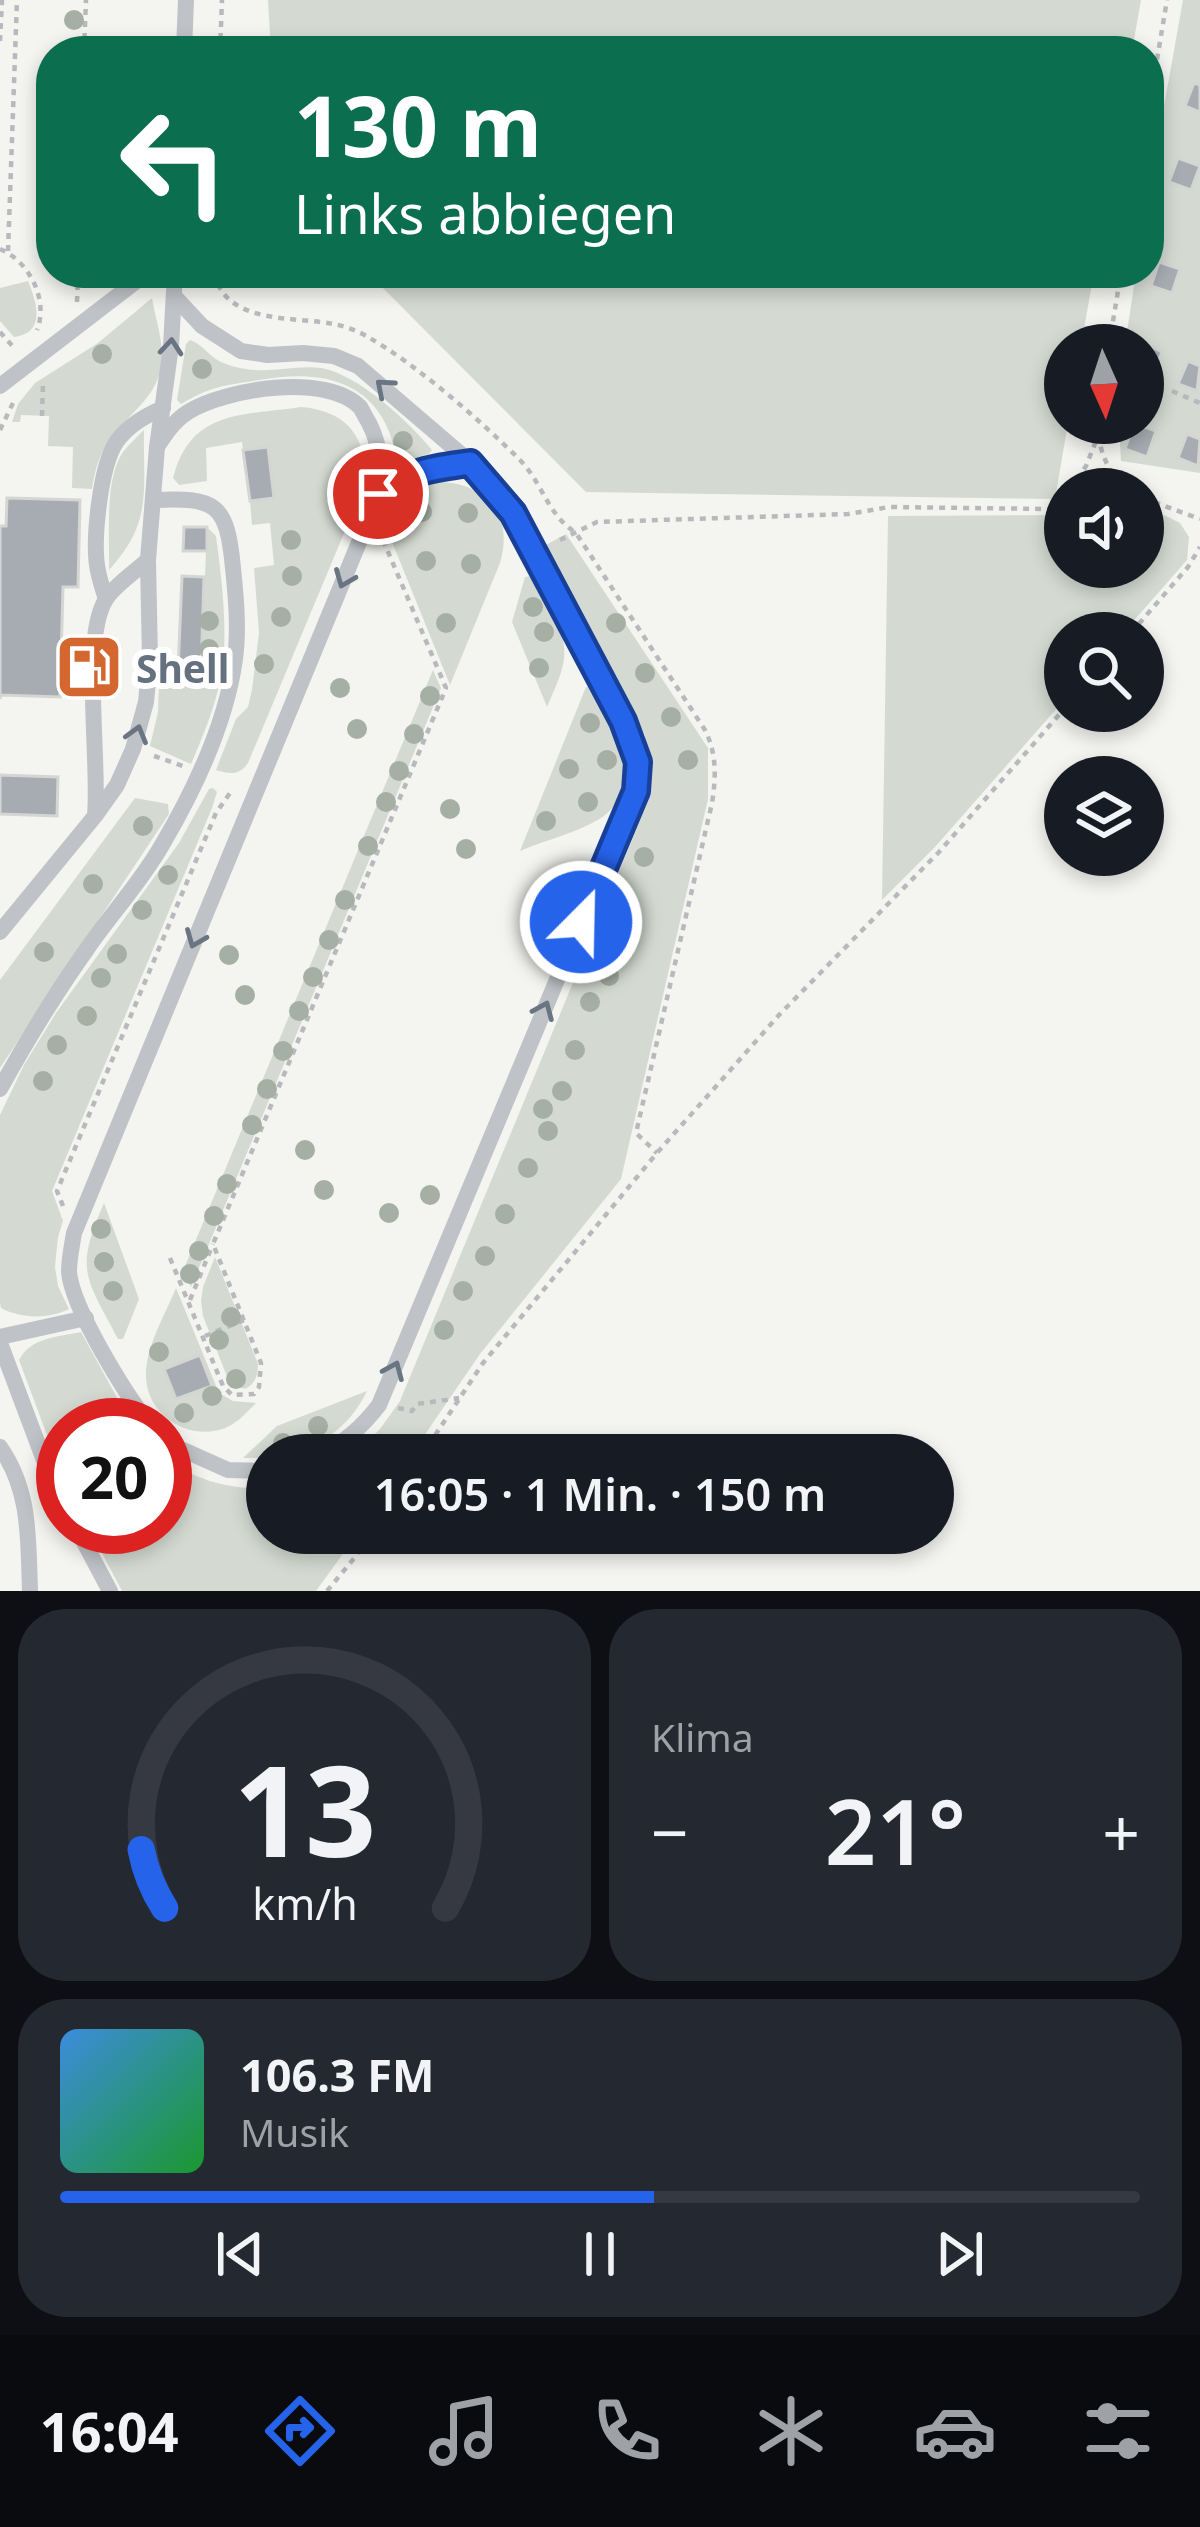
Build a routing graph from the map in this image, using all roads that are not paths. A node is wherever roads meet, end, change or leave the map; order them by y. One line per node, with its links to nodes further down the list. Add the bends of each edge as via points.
1 (186, 0): 2 (lane)
2 (185, 36)
3 (127, 288): 6 (lane)
4 (175, 288): 5 (lane)
5 (175, 297): 7 (lane, one-way to 5); 9 (lane, one-way to 5, via 358,366 334,356 242,351)
6 (0, 386)
7 (163, 408): 8 (lane); 13 (lane, via 140,419 106,464 97,568)
8 (157, 447): 10 (lane, via 200,406 308,387 361,407 377,438); 11 (lane)
9 (470, 463): 10 (lane, via 401,477); 20 (lane, one-way to 9, via 380,1405 636,791 638,762 623,721 513,513)
10 (378, 494): 17 (lane, one-way to 17, via 74,1233 69,1275)
11 (153, 500): 12 (lane); 16 (lane, via 204,501 222,514 230,534 235,656 226,697 161,848 41,1015)
12 (148, 560): 13 (lane); 14 (lane, one-way to 12, via 134,749 146,702)
13 (106, 599): 14 (lane, via 93,638)
14 (95, 816): 15 (lane)
15 (0, 932)
16 (0, 1088)
17 (86, 1318): 18 (lane); 19 (lane)
18 (0, 1340): 21 (lane)
19 (132, 1398)
20 (352, 1434)
21 (36, 1438)
22 (0, 1447): 26 (lane, via 26,1510)
23 (192, 1454): 24 (lane)
24 (246, 1470)
25 (90, 1554): 27 (lane)
26 (29, 1591)
27 (109, 1591)

